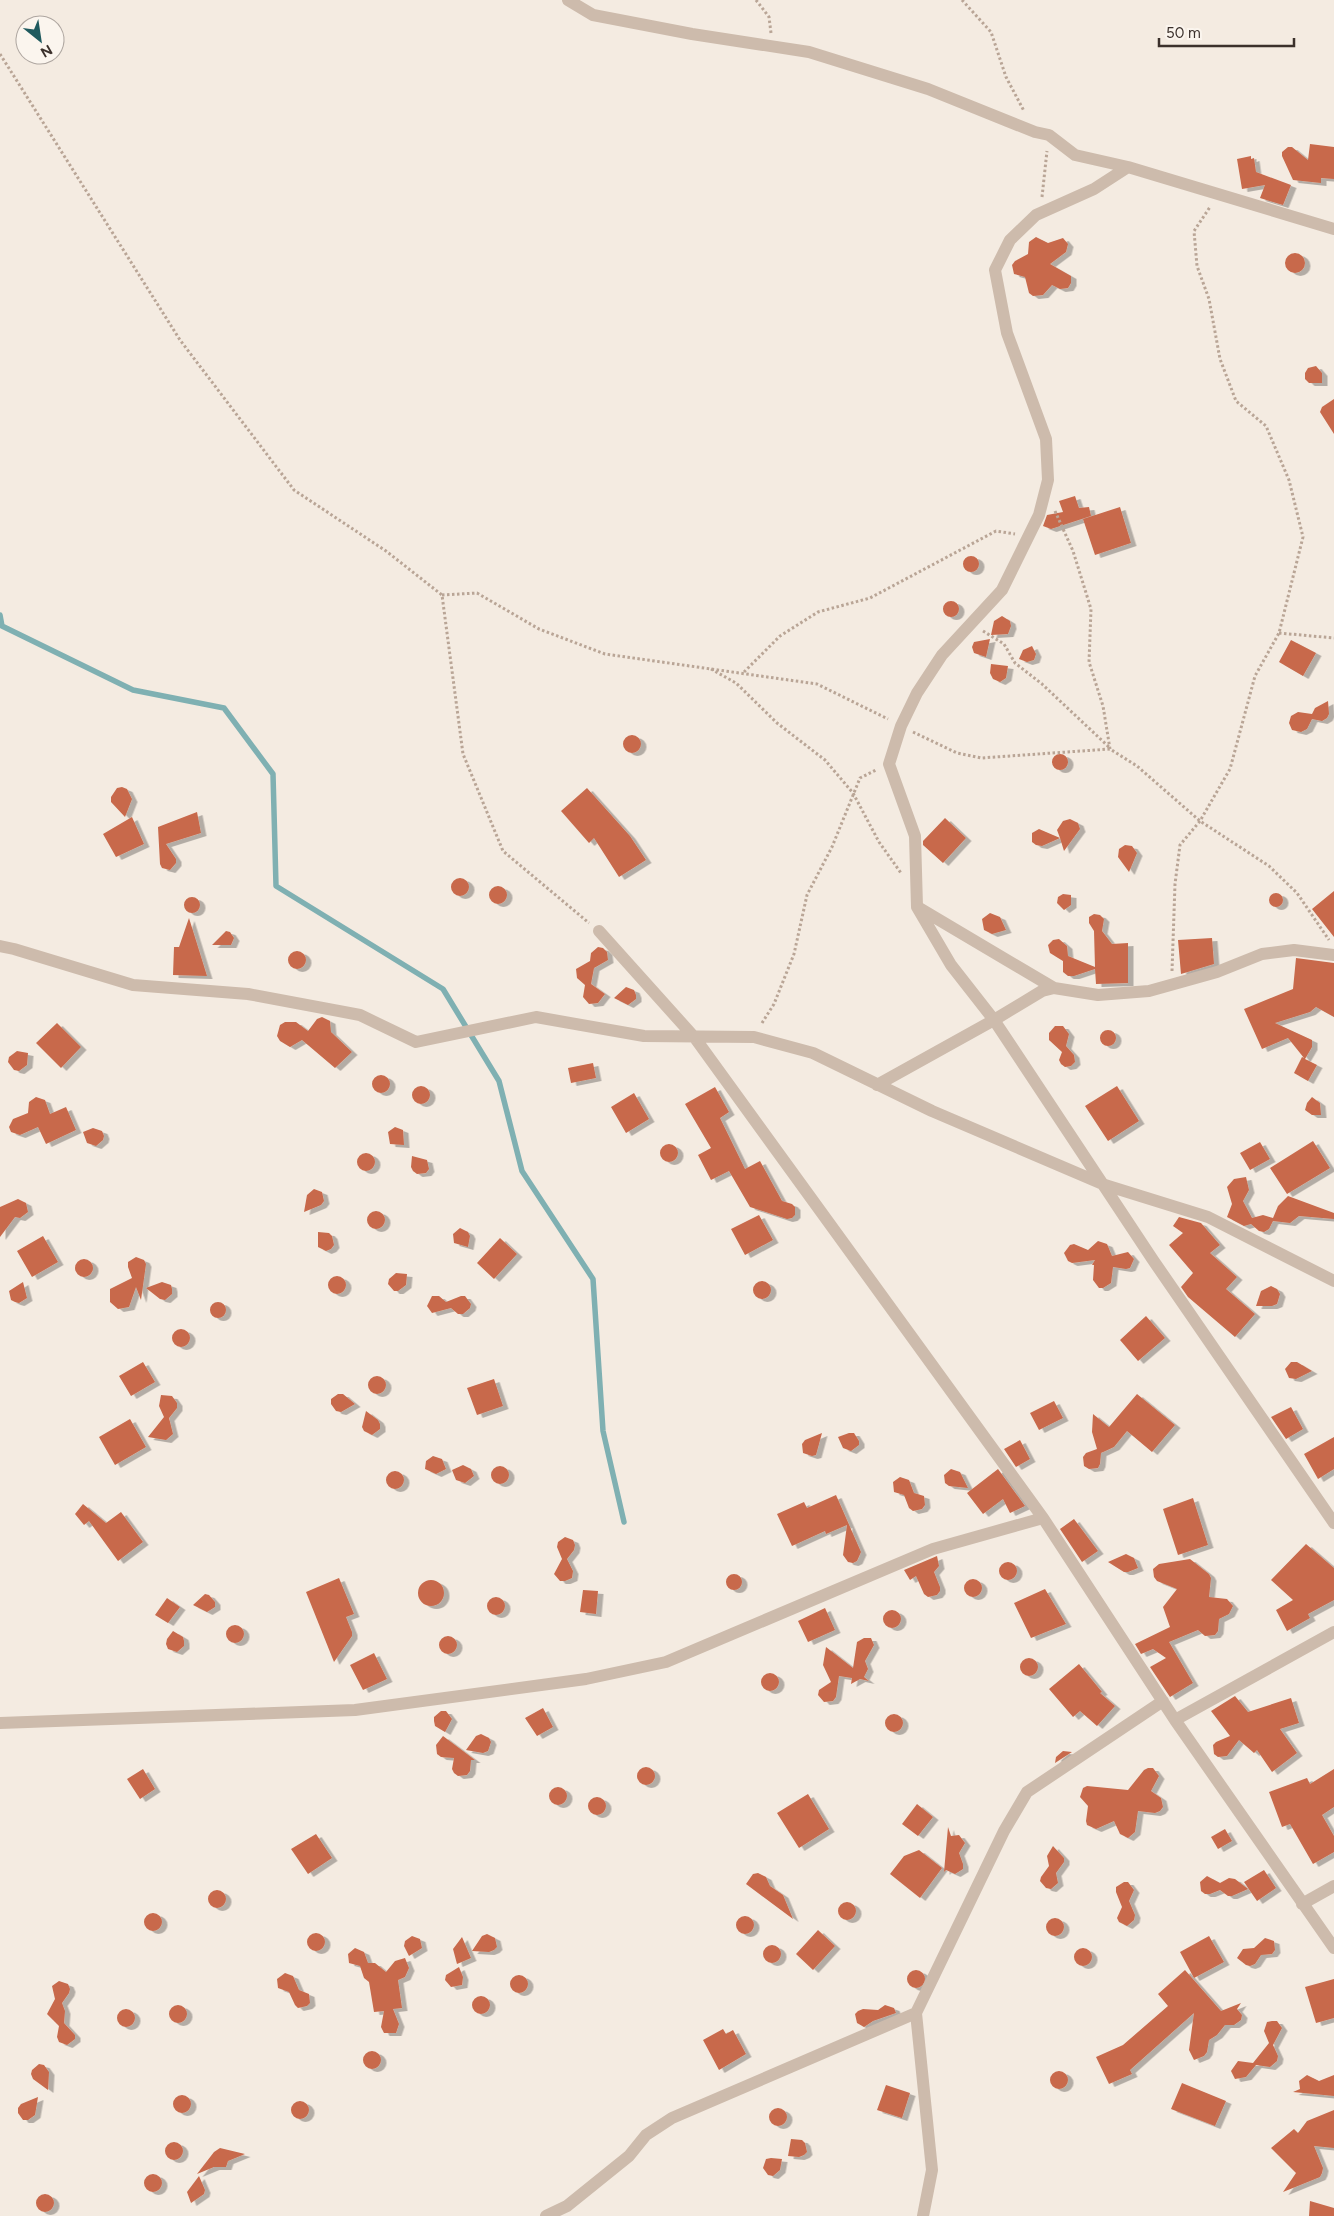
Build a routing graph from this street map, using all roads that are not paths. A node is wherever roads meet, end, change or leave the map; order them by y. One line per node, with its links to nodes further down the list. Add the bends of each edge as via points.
1 (568, 0): 2 (street, via 593,15 808,52 928,89 1049,135 1075,155)
2 (1128, 167): 3 (street); 4 (street, via 1094,189 1036,215 1010,240 995,270 1007,333 1046,439 1048,480 1039,515 1002,590 942,655 917,693 889,764 915,836)
3 (1334, 229)
4 (917, 906): 8 (street); 9 (street, via 951,965)
5 (599, 931): 10 (street)
6 (0, 946): 10 (street, via 133,985 248,994 360,1015 416,1042 536,1016 644,1036)
7 (1334, 955): 8 (street, via 1294,950 1262,954 1217,972 1149,991 1098,995)
8 (1054, 988): 9 (street, via 1042,991)
9 (994, 1020): 11 (street); 12 (street)
10 (695, 1038): 11 (street, via 754,1037 813,1053); 14 (street)
11 (877, 1085): 12 (street)
12 (1105, 1185): 13 (street, via 1208,1217); 15 (street)
13 (1334, 1281)
14 (1042, 1518): 17 (street); 19 (street, via 933,1549 666,1662 586,1679 355,1710)
15 (1334, 1522)
16 (1334, 1632): 18 (street)
17 (1163, 1701): 18 (street); 23 (street, via 1028,1792 1004,1831)
18 (1175, 1720): 21 (street)
19 (0, 1723)
20 (1334, 1886): 21 (street)
21 (1302, 1904): 22 (street)
22 (1334, 1948)
23 (916, 2014): 24 (street, via 672,2118 646,2135 629,2156 567,2206); 25 (street, via 932,2170)
24 (546, 2216)
25 (923, 2216)

